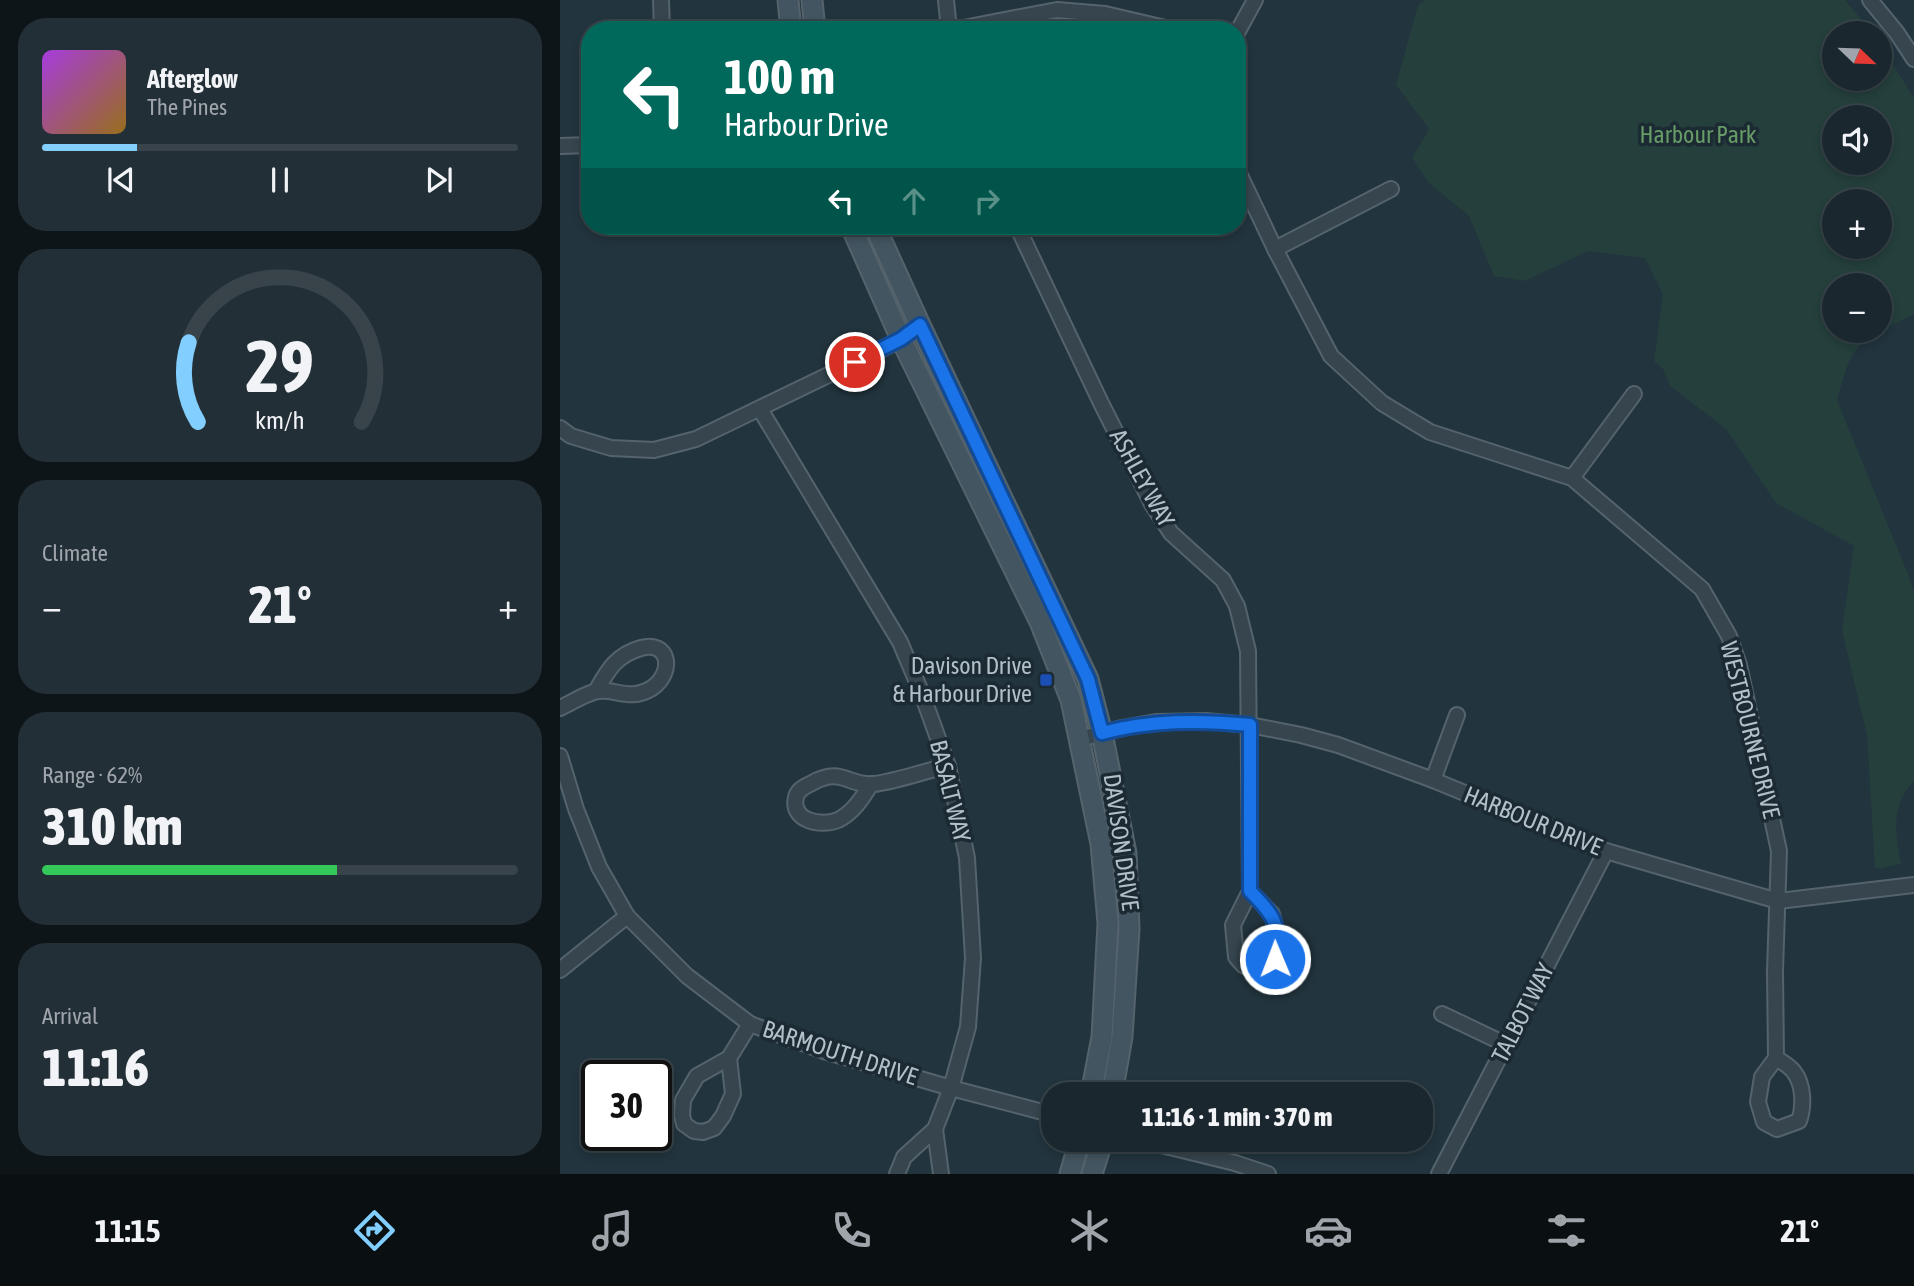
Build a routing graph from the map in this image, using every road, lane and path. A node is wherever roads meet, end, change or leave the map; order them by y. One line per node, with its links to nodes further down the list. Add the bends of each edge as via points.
1 (661, 0): 7 (street)
2 (788, 0): 8 (main road)
3 (812, 0): 9 (main road)
4 (946, 0): 10 (street)
5 (1255, 0): 13 (street)
6 (1870, 0): 14 (street)
7 (662, 21)
8 (789, 21)
9 (814, 21)
10 (950, 21)
11 (999, 21): 12 (street, via 1057,10)
12 (1135, 21)
13 (1244, 21)
14 (1914, 60)
15 (581, 145): 16 (street)
16 (560, 146)
17 (1246, 188): 22 (street, WESTBOURNE DRIVE)
18 (1391, 189): 22 (street)
19 (855, 235): 24 (main road, DAVISON DRIVE)
20 (879, 235): 23 (main road, DAVISON DRIVE)
21 (1021, 235): 32 (street, ASHLEY WAY, via 1152,504 1171,533 1223,580 1237,606 1248,651)
22 (1275, 249): 28 (street, WESTBOURNE DRIVE, via 1331,356 1382,403 1430,432)
23 (920, 325): 24 (street); 33 (main road, DAVISON DRIVE, via 1088,679)
24 (901, 339): 26 (street); 34 (main road, DAVISON DRIVE, via 1040,622 1071,700)
25 (1634, 394): 28 (street)
26 (760, 409): 27 (street, via 696,439 654,450 611,448); 36 (street, BASALT WAY, via 900,642)
27 (560, 428)
28 (1572, 478): 42 (street, WESTBOURNE DRIVE, via 1702,589 1729,636 1779,851)
29 (596, 691): 29 (street, via 634,695 650,689 663,678 665,656 647,646 634,650 612,664); 30 (street)
30 (560, 708)
31 (1457, 715): 37 (street)
32 (1250, 725): 33 (street, HARBOUR DRIVE, via 1156,722); 37 (street, HARBOUR DRIVE, via 1338,745); 41 (street, ASHLEY WAY)
33 (1102, 733): 34 (street); 51 (main road, DAVISON DRIVE, via 1126,853 1129,929)
34 (1080, 739): 50 (main road, DAVISON DRIVE, via 1101,844 1108,923 1102,1037)
35 (560, 756): 43 (street, BARMOUTH DRIVE, via 599,867)
36 (948, 766): 38 (street); 52 (street, BASALT WAY, via 967,858 973,958 968,1027)
37 (1433, 780): 39 (street, HARBOUR DRIVE)
38 (871, 784): 38 (street, via 838,775 822,777 801,788 797,812 819,823 838,820 858,804)
39 (1606, 850): 42 (street, HARBOUR DRIVE); 47 (street, TALBOT WAY)
40 (1914, 885): 42 (street, HARBOUR DRIVE)
41 (1250, 891): 41 (street, via 1233,925 1236,957 1254,970 1266,968 1275,959 1279,943 1272,914)
42 (1777, 901): 49 (street, WESTBOURNE DRIVE)
43 (627, 916): 44 (street); 46 (street, BARMOUTH DRIVE, via 687,976)
44 (560, 970)
45 (1442, 1014): 47 (street)
46 (750, 1024): 48 (street); 52 (street, BARMOUTH DRIVE)
47 (1507, 1045): 64 (street, TALBOT WAY)
48 (729, 1058): 48 (street, via 697,1076 683,1100 684,1124 694,1130 714,1128 723,1116 733,1094)
49 (1776, 1058): 49 (street, via 1762,1077 1758,1102 1764,1122 1777,1129 1798,1121 1804,1108 1794,1071)
50 (1093, 1082)
51 (1114, 1082)
52 (951, 1088): 53 (street, BARMOUTH DRIVE); 54 (street, BASALT WAY)
53 (1041, 1112)
54 (935, 1129): 59 (street, via 904,1157); 60 (street)
55 (1076, 1152): 61 (main road)
56 (1099, 1152): 62 (main road)
57 (1180, 1152): 58 (street)
58 (1232, 1168): 63 (street)
59 (897, 1174)
60 (941, 1174)
61 (1070, 1174)
62 (1092, 1174)
63 (1268, 1174)
64 (1438, 1174)

